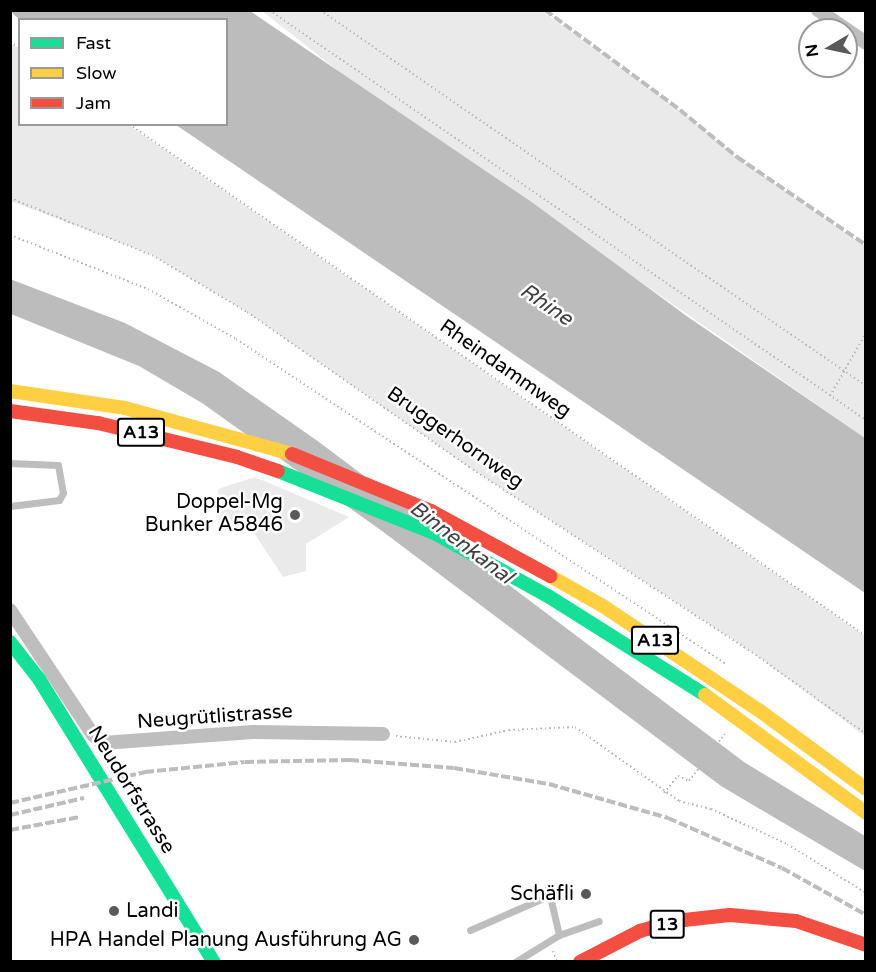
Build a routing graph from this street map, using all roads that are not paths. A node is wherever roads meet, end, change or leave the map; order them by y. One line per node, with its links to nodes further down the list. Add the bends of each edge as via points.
1 (818, 10): 2 (street)
2 (866, 43)
3 (10, 391): 10 (main road, A13, via 125,408 201,426 297,455 431,511 603,606 760,711)
4 (10, 411): 11 (main road, A13, via 152,435 269,467 368,504 500,569 682,680)
5 (10, 463): 6 (lane, via 58,465 63,493 59,500)
6 (10, 506)
7 (10, 610): 9 (street, Neugrütlistrasse, via 93,735 103,743 253,732)
8 (10, 642): 16 (main road, Neudorfstrasse, via 39,679)
9 (383, 734)
10 (866, 789)
11 (866, 813)
12 (599, 921): 14 (lane)
13 (470, 930): 14 (lane, via 548,892)
14 (559, 935): 17 (lane)
15 (866, 945): 18 (main road, 13, via 796,921 730,915 694,918 640,931)
16 (213, 962)
17 (515, 962)
18 (580, 962)

